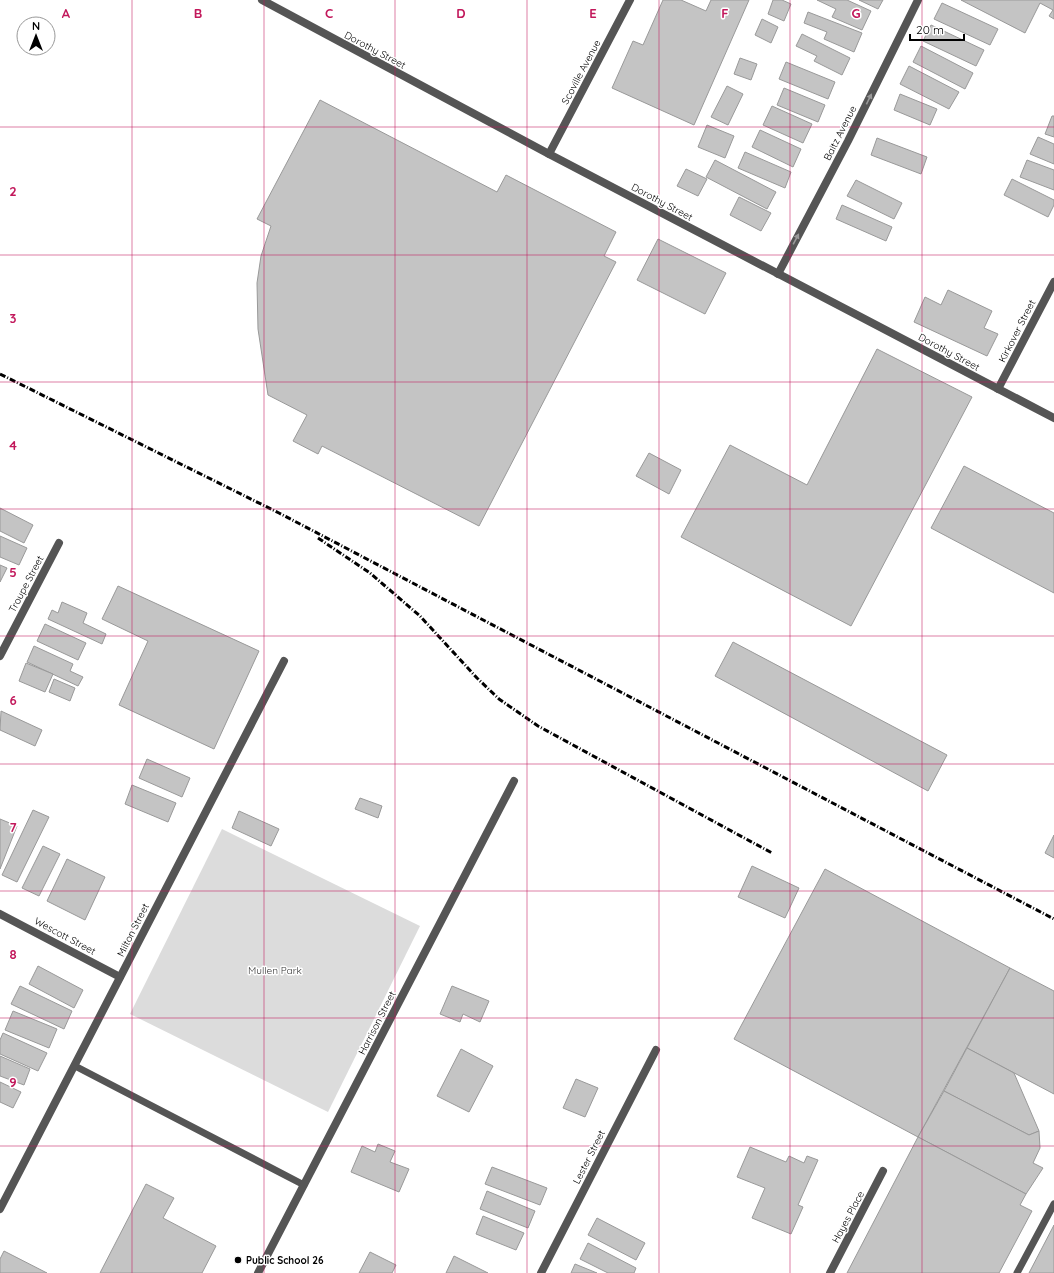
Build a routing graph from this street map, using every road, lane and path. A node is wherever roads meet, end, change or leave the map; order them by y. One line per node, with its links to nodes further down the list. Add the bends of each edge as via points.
1 (262, 0): 4 (street, Dorothy Street)
2 (630, 0): 5 (street, Scoville Avenue)
3 (918, 0): 6 (street, Baitz Avenue, one-way to 3)
4 (271, 2): 5 (street, Dorothy Street)
5 (549, 154): 6 (street, Dorothy Street)
6 (778, 274): 8 (street, Dorothy Street)
7 (1054, 282): 8 (street, Kirkover Street)
8 (998, 389): 9 (street, Dorothy Street)
9 (1054, 418)
10 (59, 544): 11 (street, Troupe Street)
11 (0, 656)
12 (284, 661): 15 (street, Milton Street)
13 (514, 781): 19 (street, Harrison Street)
14 (0, 914): 15 (street, Wescott Street)
15 (120, 976): 17 (street, Milton Street)
16 (656, 1050): 23 (street, Lester Street)
17 (75, 1066): 19 (lane); 21 (street, Milton Street)
18 (883, 1171): 24 (street, Hayes Place)
19 (304, 1185): 22 (street, Harrison Street)
20 (1054, 1204): 25 (lane)
21 (0, 1209)
22 (258, 1273)
23 (541, 1273)
24 (830, 1273)
25 (1017, 1273)

